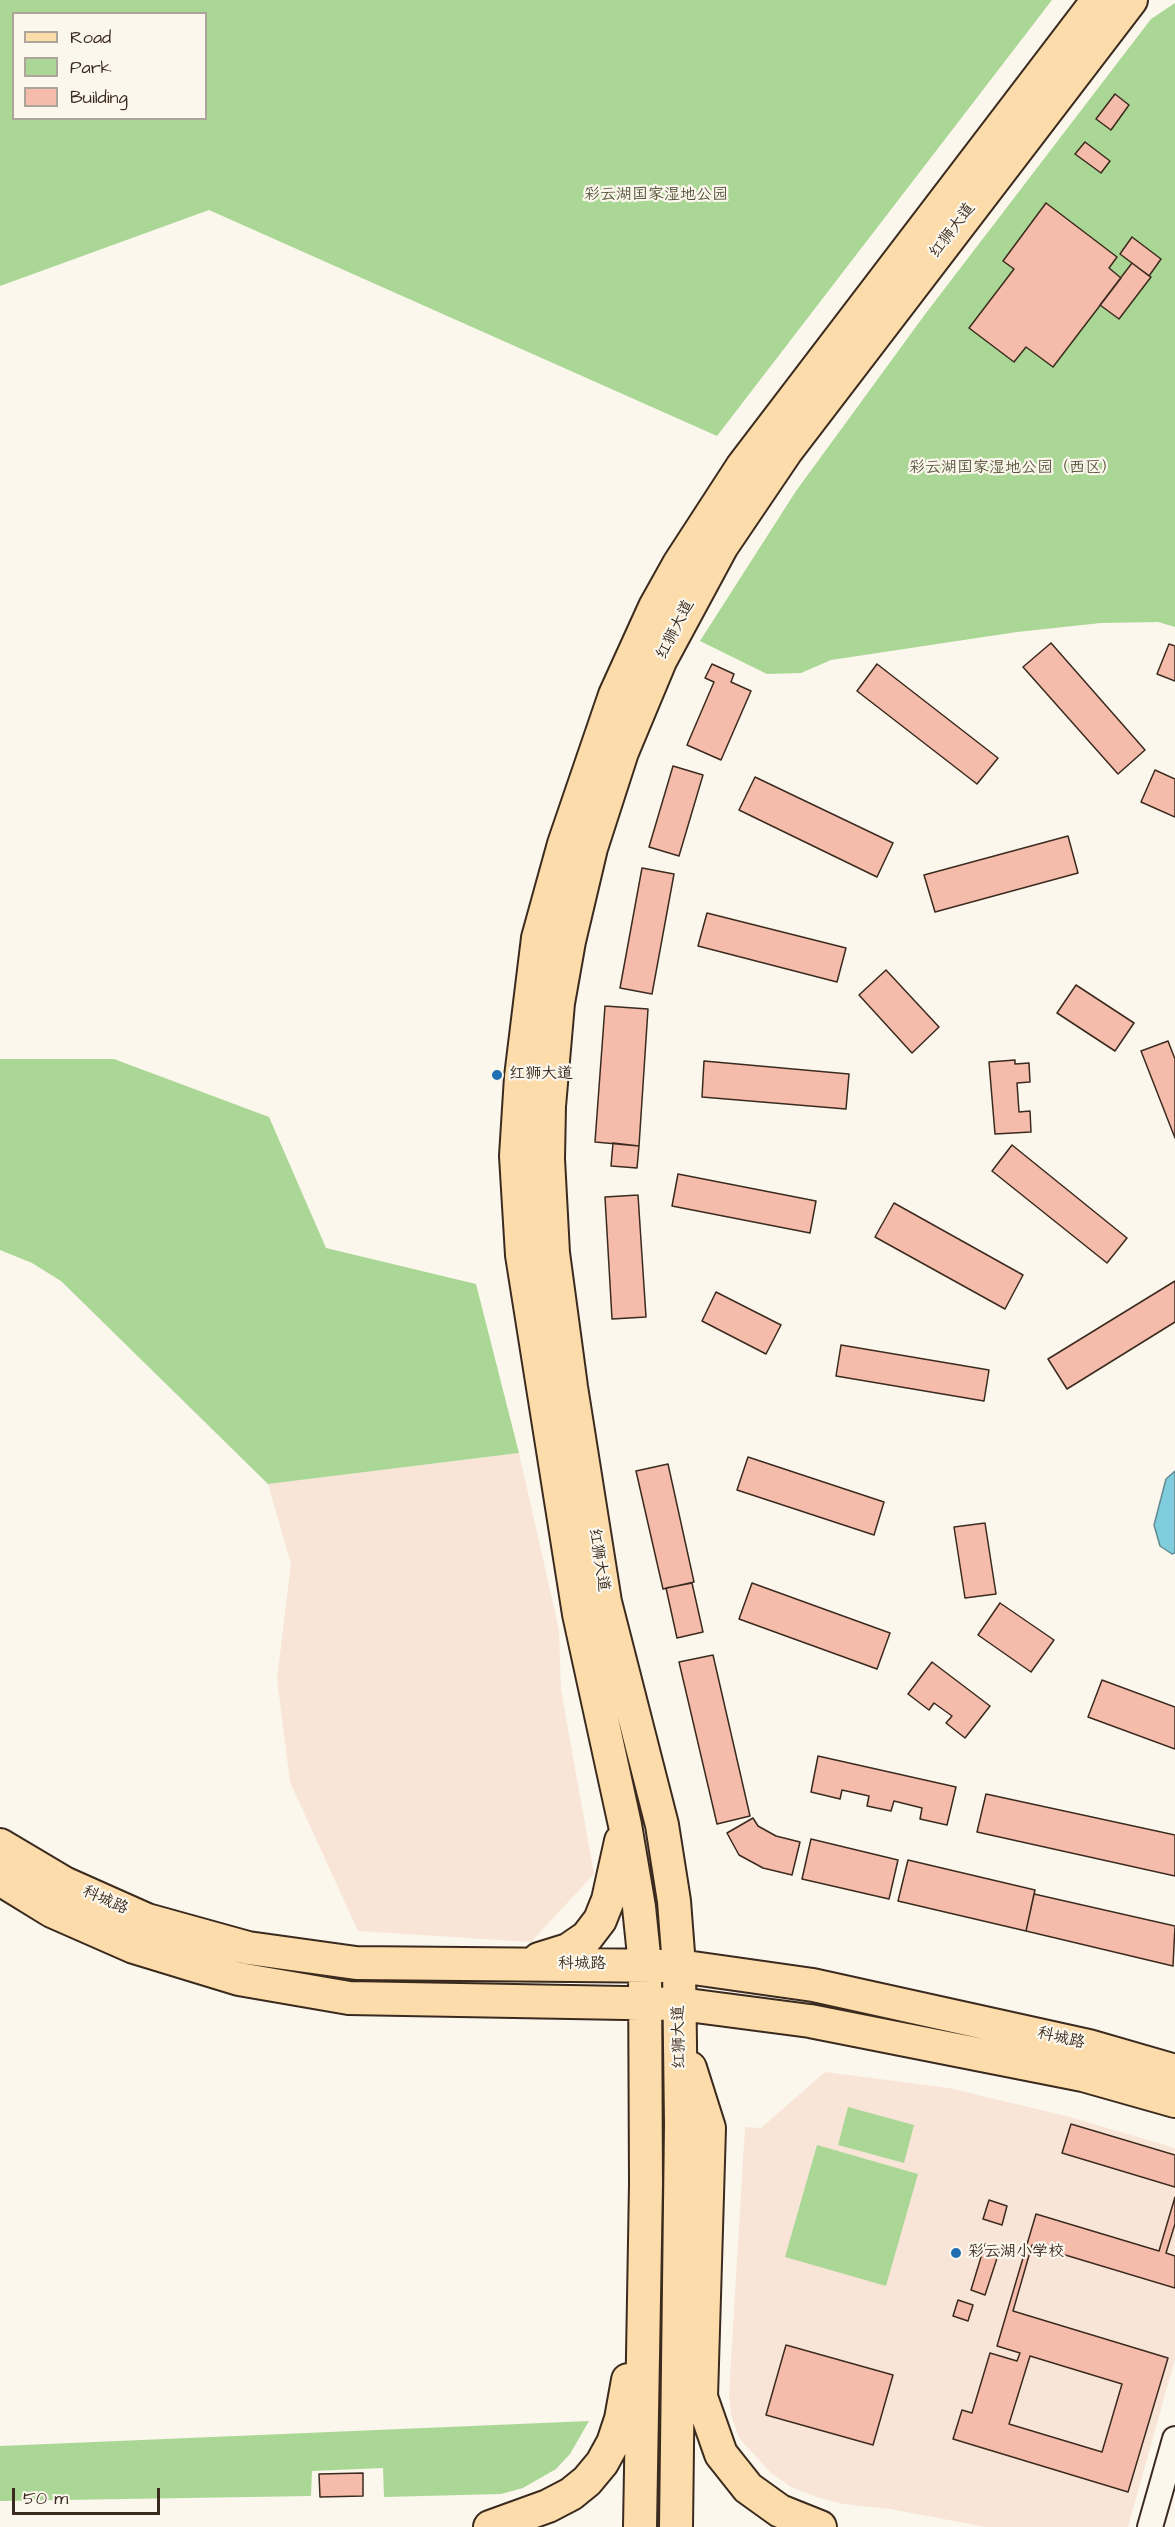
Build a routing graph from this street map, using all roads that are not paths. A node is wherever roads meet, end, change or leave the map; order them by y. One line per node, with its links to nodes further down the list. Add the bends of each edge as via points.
1 (1098, 0): 5 (main road, 红狮大道, via 775,424 699,531 655,607 615,695 550,891 538,938 521,1077 516,1156 522,1256 579,1614)
2 (1131, 0): 4 (main road, 红狮大道)
3 (1141, 0): 4 (main road)
4 (1037, 121): 10 (main road, 红狮大道, via 787,450 702,580 660,662 622,752 591,848 569,941 558,1003 549,1106 553,1253 605,1602 662,1825)
5 (625, 1825): 8 (main road, via 600,1920 568,1950); 9 (main road, 红狮大道)
6 (0, 1845): 8 (main road, 科城路, via 64,1883 147,1920 248,1948 356,1964)
7 (0, 1879): 11 (main road, 科城路, via 52,1911 134,1947 239,1979 349,1998)
8 (522, 1964): 9 (main road, 科城路)
9 (645, 1965): 10 (main road, 科城路); 11 (main road, 红狮大道)
10 (679, 1966): 12 (main road, 红狮大道); 14 (main road, 科城路, via 813,1984 1089,2046)
11 (645, 2003): 12 (main road, 科城路); 13 (main road, 红狮大道)
12 (680, 2019): 15 (main road, 科城路, via 810,2021 1083,2075); 19 (main road, 红狮大道); 20 (main road, via 709,2128 700,2397 721,2454 748,2488 780,2511)
13 (646, 2039): 17 (main road, via 627,2127 628,2378 621,2419 602,2463 587,2481 548,2506); 18 (main road, 红狮大道)
14 (1175, 2071)
15 (1175, 2101)
16 (1175, 2439): 21 (street)
17 (490, 2527)
18 (640, 2527)
19 (676, 2527)
20 (820, 2527)
21 (1150, 2527)

